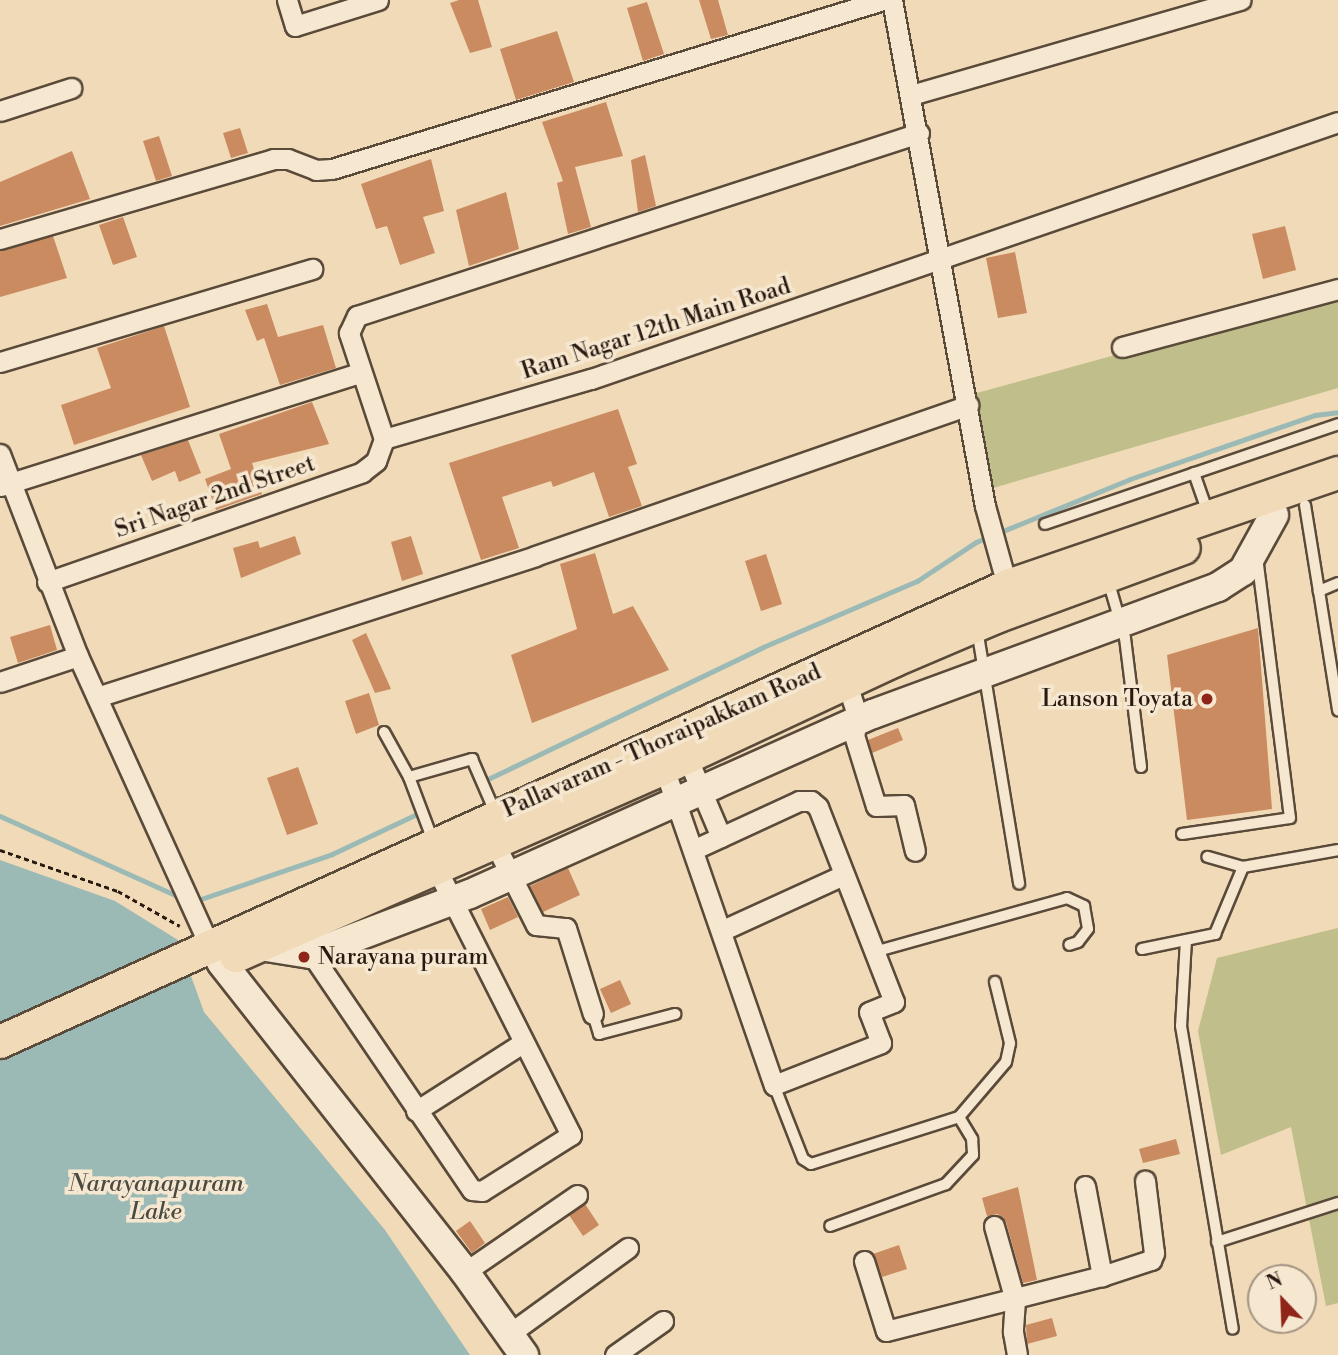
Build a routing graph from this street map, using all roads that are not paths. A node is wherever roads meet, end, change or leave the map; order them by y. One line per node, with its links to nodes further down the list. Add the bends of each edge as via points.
1 (287, 0): 2 (street, via 296,26)
2 (378, 0)
3 (883, 0): 11 (street, via 332,169 316,170 288,159 258,162)
4 (892, 0): 7 (street)
5 (1241, 0): 7 (street)
6 (71, 88): 8 (street)
7 (911, 95): 10 (street)
8 (0, 111)
9 (1338, 122): 12 (street, Ram Nagar 12th Main Road)
10 (919, 133): 12 (street); 17 (street, via 374,308 350,324)
11 (0, 239)
12 (941, 260): 18 (street); 20 (street, Ram Nagar 12th Main Road, via 591,379)
13 (312, 269): 16 (street)
14 (1338, 289): 15 (street)
15 (1122, 347)
16 (0, 362)
17 (360, 373): 20 (street); 24 (street, via 185,424)
18 (968, 405): 34 (street, via 985,506); 41 (street, via 536,556)
19 (1338, 424): 22 (lane)
20 (384, 439): 31 (street, Sri Nagar 2nd Street, via 376,461 362,472)
21 (0, 454): 24 (street)
22 (1194, 473): 27 (lane); 28 (lane)
23 (1338, 473): 27 (main road, Pallavaram - Thoraipakkam Road)
24 (5, 484): 31 (street)
25 (1338, 495): 26 (main road, Pallavaram - Thoraipakkam Road)
26 (1305, 505): 29 (main road, Pallavaram - Thoraipakkam Road); 33 (lane)
27 (1209, 517): 34 (main road, Pallavaram - Thoraipakkam Road)
28 (1045, 524)
29 (1261, 529): 30 (main road, Pallavaram - Thoraipakkam Road); 35 (street, via 1243,571 1218,587); 50 (lane, via 1290,818)
30 (1106, 576): 34 (main road, Pallavaram - Thoraipakkam Road); 35 (lane)
31 (47, 582): 37 (street)
32 (1338, 583): 33 (lane)
33 (1319, 590): 42 (lane)
34 (1011, 598): 36 (main road, Pallavaram - Thoraipakkam Road); 49 (main road, Pallavaram - Thoraipakkam Road)
35 (1120, 622): 38 (street); 46 (lane)
36 (976, 626): 38 (lane); 40 (main road, Pallavaram - Thoraipakkam Road)
37 (78, 656): 39 (street); 41 (street)
38 (987, 671): 43 (street); 60 (lane)
39 (0, 681)
40 (847, 684): 43 (street); 45 (main road, Pallavaram - Thoraipakkam Road)
41 (97, 697): 68 (street)
42 (1338, 710)
43 (856, 724): 48 (street); 54 (street, via 854,735 876,806 904,805)
44 (384, 732): 47 (lane)
45 (676, 762): 48 (street); 48 (street); 49 (main road, Pallavaram - Thoraipakkam Road)
46 (1141, 767)
47 (409, 777): 49 (lane, via 472,759); 55 (lane)
48 (689, 795): 51 (street); 52 (street); 59 (street)
49 (495, 829): 55 (main road, Pallavaram - Thoraipakkam Road); 59 (street)
50 (1182, 834)
51 (721, 837): 52 (street); 58 (street, via 810,800 818,807)
52 (695, 849): 62 (street)
53 (1338, 850): 57 (lane)
54 (915, 851)
55 (435, 856): 61 (street); 64 (main road, Pallavaram - Thoraipakkam Road); 68 (main road, Pallavaram - Thoraipakkam Road)
56 (1207, 857): 57 (lane)
57 (1243, 867): 63 (lane, via 1215,934)
58 (843, 875): 62 (street); 67 (street)
59 (510, 876): 61 (street); 70 (street, via 536,925 566,928)
60 (1018, 884)
61 (450, 900): 64 (street); 73 (street)
62 (723, 930): 75 (street)
63 (1185, 940): 66 (lane); 84 (lane, via 1181,1026)
64 (303, 942): 68 (main road, Pallavaram - Thoraipakkam Road); 76 (street)
65 (1069, 945): 67 (lane, via 1078,942 1088,929 1084,906 1068,898)
66 (1142, 949)
67 (873, 952): 75 (street, via 894,1002 869,1012 881,1043)
68 (215, 953): 72 (main road, Pallavaram - Thoraipakkam Road); 74 (main road, Pallavaram - Thoraipakkam Road); 87 (street)
69 (995, 982): 77 (lane, via 1010,1043 1006,1062)
70 (593, 1014): 71 (lane, via 599,1034)
71 (675, 1014)
72 (0, 1042)
73 (521, 1044): 76 (street); 76 (street, via 570,1129 567,1139 477,1193)
74 (0, 1064)
75 (774, 1085): 77 (lane, via 803,1159 811,1164)
76 (416, 1111)
77 (959, 1117): 82 (lane, via 972,1139 974,1155 946,1184)
78 (1145, 1181): 88 (street, via 1154,1253 1151,1260)
79 (1085, 1186): 88 (street)
80 (578, 1195): 87 (street)
81 (1338, 1203): 84 (lane)
82 (830, 1226)
83 (994, 1227): 89 (street)
84 (1217, 1242): 91 (lane)
85 (628, 1248): 92 (street)
86 (864, 1261): 89 (street, via 886,1331)
87 (465, 1272): 92 (street)
88 (1102, 1276): 89 (street)
89 (1015, 1300): 94 (street)
90 (663, 1321): 93 (street)
91 (1233, 1329)
92 (517, 1345)
93 (615, 1355)
94 (1017, 1355)

